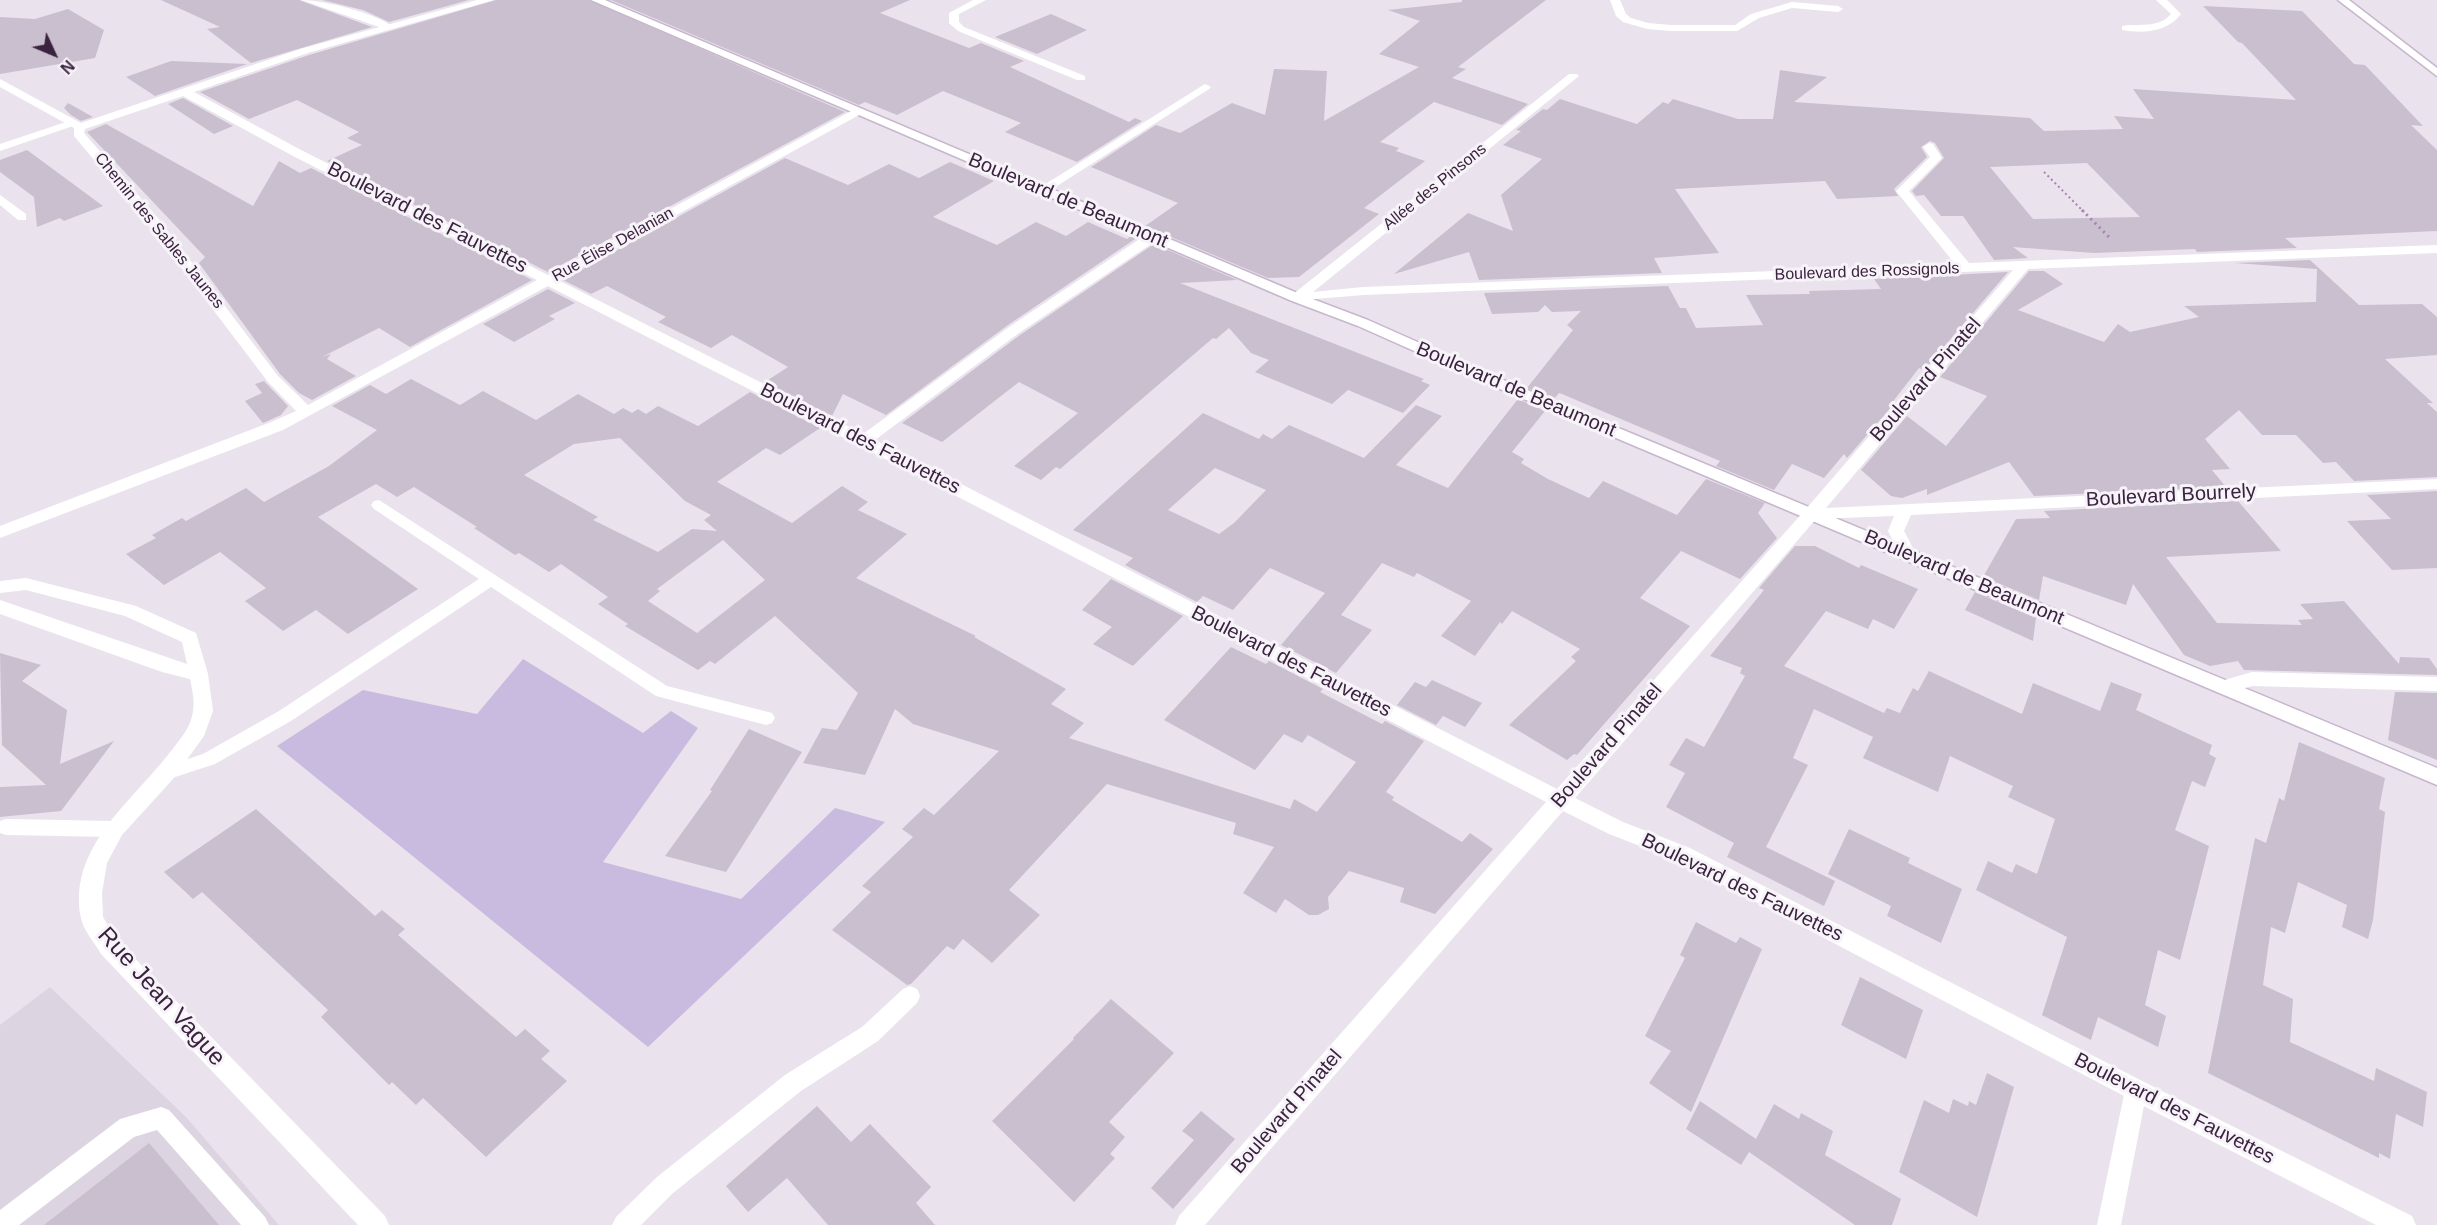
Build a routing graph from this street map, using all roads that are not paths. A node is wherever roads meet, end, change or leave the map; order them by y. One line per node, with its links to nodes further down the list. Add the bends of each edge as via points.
1 (306, 0): 9 (lane, via 334,6)
2 (489, 0): 9 (street)
3 (596, 0): 17 (street, Boulevard de Beaumont)
4 (981, 0): 13 (lane, via 954,13 954,23)
5 (1615, 0): 8 (street, via 1627,20 1671,28 1737,28 1755,16 1792,5)
6 (2161, 0): 10 (lane, via 2175,14 2173,20 2163,27)
7 (2343, 0): 11 (street)
8 (1838, 9)
9 (388, 27): 16 (street)
10 (2124, 28)
11 (2437, 73)
12 (1572, 76): 29 (street, Allée des Pinsons)
13 (1081, 78)
14 (0, 82): 18 (street)
15 (1205, 87): 21 (street)
16 (183, 91): 18 (street); 28 (street, Boulevard des Fauvettes)
17 (857, 112): 21 (street, Boulevard de Beaumont); 28 (street, Rue Élise Delanian)
18 (76, 125): 20 (lane); 30 (street, Chemin des Sables Jaunes, via 78,133 153,221 273,379)
19 (1929, 147): 27 (street, via 1936,158 1902,191)
20 (0, 148)
21 (1042, 190): 24 (street, Boulevard de Beaumont)
22 (0, 199): 23 (lane)
23 (22, 217)
24 (1152, 237): 29 (street, Boulevard de Beaumont); 31 (street, via 1014,330)
25 (2437, 249): 26 (street, Boulevard des Rossignols)
26 (2024, 266): 27 (street, Boulevard des Rossignols); 35 (street, Boulevard Pinatel)
27 (1966, 268): 29 (street, Boulevard des Rossignols, via 1363,291)
28 (548, 280): 30 (street, Rue Élise Delanian); 31 (street, Boulevard des Fauvettes)
29 (1297, 298): 35 (street, Boulevard de Beaumont)
30 (306, 412): 36 (street)
31 (864, 441): 47 (street, Boulevard des Fauvettes)
32 (2437, 484): 34 (street, Boulevard Bourrely)
33 (379, 505): 38 (lane)
34 (1906, 508): 35 (street, Boulevard Bourrely); 37 (street, via 1896,531)
35 (1811, 514): 37 (street, Boulevard de Beaumont); 47 (street, Boulevard Pinatel)
36 (0, 532)
37 (1907, 554): 43 (street, Boulevard de Beaumont)
38 (491, 579): 44 (lane, via 662,691); 45 (lane, via 285,716 210,759)
39 (0, 587): 41 (street, Rue Jean Vague, via 26,584 130,611 190,638)
40 (0, 607): 41 (street)
41 (199, 674): 45 (street, Rue Jean Vague, via 203,711 197,731)
42 (2437, 684): 43 (street, via 2252,679)
43 (2225, 687): 46 (street, Boulevard de Beaumont)
44 (766, 718)
45 (166, 773): 49 (street, Rue Jean Vague)
46 (2437, 777)
47 (1561, 799): 51 (street, Boulevard des Fauvettes, via 1616,828 1683,854); 56 (street, Boulevard Pinatel)
48 (6, 827): 49 (lane)
49 (115, 829): 54 (street, Rue Jean Vague, via 97,862 91,893 92,920 109,947)
50 (910, 996): 55 (lane, via 870,1034 793,1083 665,1185)
51 (2136, 1090): 57 (lane); 58 (street, Boulevard des Fauvettes)
52 (0, 1225): 53 (lane, via 128,1127 161,1118)
53 (257, 1225)
54 (376, 1225)
55 (624, 1225)
56 (1188, 1225)
57 (2109, 1225)
58 (2403, 1225)

